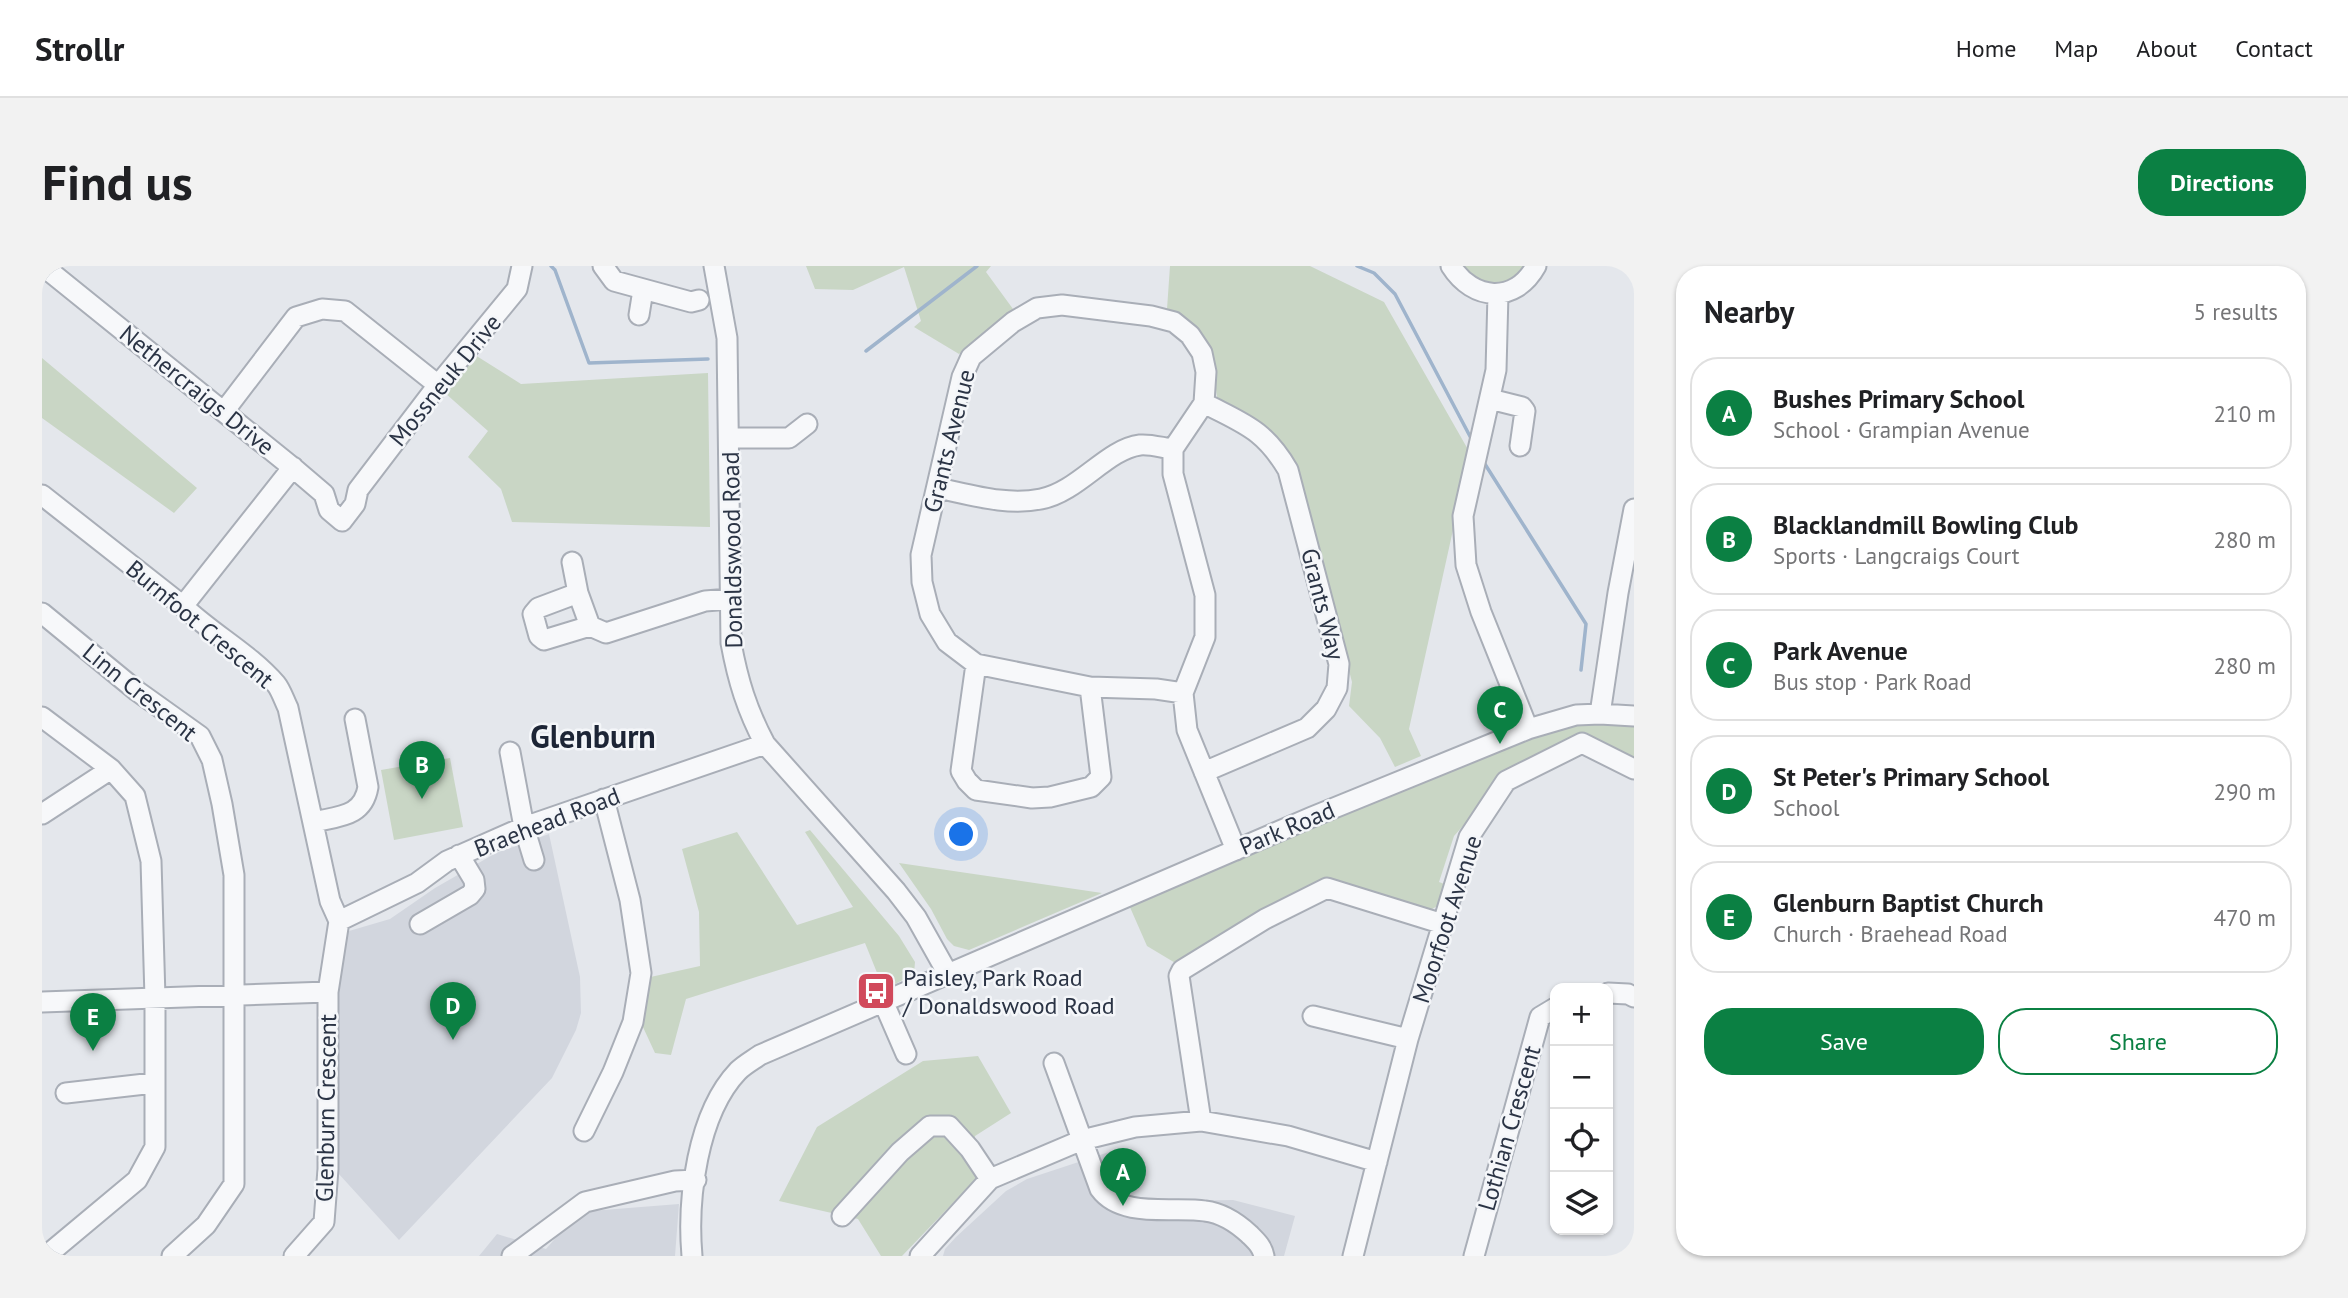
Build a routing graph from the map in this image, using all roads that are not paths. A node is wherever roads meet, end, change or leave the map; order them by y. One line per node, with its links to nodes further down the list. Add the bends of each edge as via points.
1 (43, 266): 14 (street, Nethercraigs Drive)
2 (522, 266): 11 (street, Mossneuk Drive, via 517,289)
3 (603, 266): 7 (street, via 614,281)
4 (714, 266): 16 (street, Donaldswood Road, via 726,338)
5 (1451, 266): 8 (street, via 1470,287)
6 (1536, 266): 8 (street, via 1526,281)
7 (643, 290): 9 (street); 10 (street)
8 (1498, 294): 12 (street, via 1496,370)
9 (699, 300)
10 (639, 315)
11 (438, 385): 14 (street, via 345,312 322,309 296,317); 21 (street, Mossneuk Drive)
12 (1490, 399): 17 (street, via 1525,411); 39 (street, via 1463,516 1466,565 1480,612)
13 (1204, 403): 18 (street); 20 (street, Grants Avenue, via 1202,353 1174,322 1062,305 1037,308 971,357 959,388); 44 (street, Grants Way, via 1262,434 1288,470 1340,676 1326,709 1307,728)
14 (225, 410): 19 (street, Nethercraigs Drive)
15 (807, 424): 16 (street, via 793,444)
16 (730, 438): 28 (street, Donaldswood Road)
17 (1520, 446)
18 (1173, 449): 20 (street, via 1141,445 1123,450 1070,488 1041,499 997,500); 34 (street, via 1173,474 1205,595 1205,637)
19 (293, 467): 22 (street, Nethercraigs Drive); 29 (street)
20 (939, 488): 32 (street, Grants Avenue, via 921,555 922,582 930,614 947,642)
21 (358, 490): 22 (street); 25 (street, Mossneuk Drive, via 355,504)
22 (324, 494): 25 (street, Nethercraigs Drive, via 329,510)
23 (42, 495): 29 (street, Burnfoot Crescent)
24 (1634, 509): 35 (street)
25 (342, 521)
26 (572, 562): 27 (street)
27 (578, 593): 31 (street); 31 (street, via 538,608 532,617 539,636 547,640)
28 (730, 599): 31 (street, via 705,601 606,633); 40 (street, Donaldswood Road, via 731,643 739,685)
29 (183, 606): 47 (street, Burnfoot Crescent, via 277,685 288,708)
30 (42, 613): 58 (street, Linn Crescent, via 200,736 212,760 234,874)
31 (590, 625)
32 (976, 664): 33 (street, Grants Avenue); 33 (street, via 961,771 976,790 1051,797 1096,784 1101,777)
33 (1090, 687): 34 (street, Grants Avenue)
34 (1184, 693): 44 (street, via 1187,730)
35 (1600, 714): 36 (street, Park Road); 39 (street, Park Road, via 1576,715)
36 (1634, 716)
37 (355, 719): 47 (street, via 366,798 355,811)
38 (43, 720): 42 (street)
39 (1528, 729): 49 (street, Park Road)
40 (765, 744): 45 (street, Braehead Road); 55 (street, Donaldswood Road, via 896,891)
41 (510, 752): 48 (street)
42 (111, 769): 46 (street); 60 (street, via 135,796 151,861)
43 (1634, 769): 54 (street, Moorfoot Avenue, via 1581,743 1506,781 1469,837)
44 (1204, 772): 49 (street)
45 (604, 799): 48 (street, Braehead Road); 71 (street, via 630,900 641,973 633,1022)
46 (42, 814)
47 (314, 822): 52 (street, Burnfoot Crescent, via 330,901)
48 (524, 827): 50 (street, Braehead Road); 51 (street)
49 (1236, 850): 55 (street, Park Road)
50 (459, 855): 52 (street, Braehead Road, via 417,883); 53 (street, via 475,889)
51 (534, 860)
52 (339, 921): 56 (street, Burnfoot Crescent)
53 (420, 924)
54 (1443, 924): 65 (street, Moorfoot Avenue); 70 (street, via 1327,888 1265,919 1182,970 1178,976)
55 (947, 974): 61 (street, Park Road)
56 (328, 992): 58 (street); 80 (street, Glenburn Crescent, via 324,1222)
57 (1613, 993): 59 (street)
58 (236, 994): 60 (street); 79 (street, Linn Crescent, via 234,1184 206,1225)
59 (1634, 997)
60 (155, 998): 62 (street); 68 (street)
61 (883, 1001): 66 (street); 74 (street, Park Road, via 760,1055 738,1071 703,1134)
62 (42, 1002)
63 (1550, 1011): 85 (street, Lothian Crescent, via 1540,1017)
64 (1313, 1016): 65 (street)
65 (1408, 1040): 73 (street, Moorfoot Avenue)
66 (905, 1054)
67 (1055, 1062): 72 (street)
68 (154, 1083): 69 (street); 78 (street, via 156,1147 137,1180)
69 (66, 1093)
70 (1201, 1121): 72 (street, via 1135,1127); 73 (street, via 1288,1136)
71 (583, 1131)
72 (1082, 1140): 75 (street); 83 (street, via 1105,1196 1131,1206 1220,1215 1252,1236)
73 (1377, 1162): 84 (street, Moorfoot Avenue)
74 (695, 1180): 77 (street, via 585,1202); 81 (street, Park Road)
75 (990, 1180): 76 (street, via 949,1126 930,1126); 82 (street)
76 (842, 1216)
77 (517, 1255)
78 (47, 1256)
79 (172, 1256)
80 (294, 1256)
81 (692, 1256)
82 (920, 1256)
83 (1264, 1256)
84 (1353, 1256)
85 (1474, 1256)

